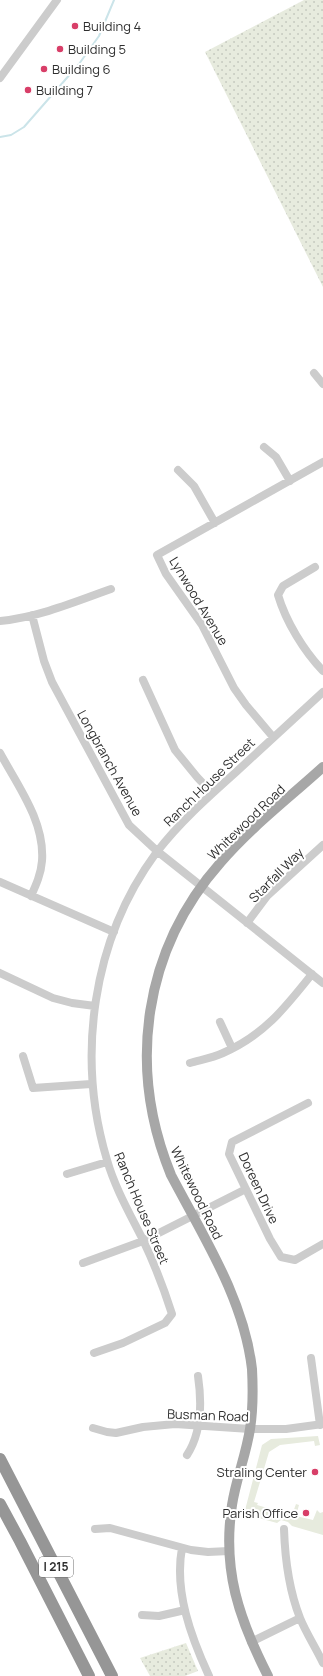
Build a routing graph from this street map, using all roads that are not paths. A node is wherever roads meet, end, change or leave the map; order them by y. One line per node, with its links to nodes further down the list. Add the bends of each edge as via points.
1 (57, 0): 2 (street)
2 (0, 78)
3 (314, 373): 4 (street)
4 (323, 384)
5 (264, 447): 8 (street, via 276,457)
6 (323, 462): 8 (street, Lynwood Avenue)
7 (178, 470): 9 (street, via 194,486)
8 (290, 480): 9 (street, Lynwood Avenue)
9 (215, 523): 17 (street, Lynwood Avenue, via 157,555 166,574 202,625 234,688)
10 (315, 567): 14 (street, via 283,586 278,595 303,645)
11 (111, 589): 12 (street)
12 (32, 616): 13 (street); 22 (street, Longbranch Avenue, via 52,682 88,751 129,825)
13 (0, 621)
14 (323, 671)
15 (143, 680): 20 (street, via 176,750)
16 (323, 692): 17 (street, Ranch House Street)
17 (273, 737): 20 (street, Ranch House Street)
18 (0, 753): 25 (street, via 29,804 41,836 42,860 39,878)
19 (323, 767): 24 (main road, Whitewood Road, via 231,851)
20 (212, 793): 22 (street, Ranch House Street)
21 (323, 846): 26 (street, Starfall Way, via 267,896)
22 (157, 852): 24 (street, Longbranch Avenue); 27 (street, Ranch House Street, via 134,888)
23 (0, 882): 25 (street)
24 (201, 887): 26 (street, Longbranch Avenue); 41 (main road, Whitewood Road, via 175,930 163,959 150,1012 146,1057 148,1093 156,1134 171,1175)
25 (31, 896): 27 (street)
26 (247, 923): 29 (street, Longbranch Avenue)
27 (114, 932): 31 (street, Ranch House Street)
28 (0, 973): 31 (street, via 53,998)
29 (312, 974): 30 (street, Longbranch Avenue); 33 (street, via 277,1017 257,1034)
30 (323, 983)
31 (95, 1006): 36 (street, Ranch House Street, via 91,1042)
32 (220, 1022): 33 (street)
33 (232, 1048): 35 (street)
34 (23, 1056): 36 (street, via 33,1088)
35 (190, 1063)
36 (92, 1084): 38 (street, Ranch House Street)
37 (308, 1103): 40 (street, Doreen Drive, via 232,1142 229,1154)
38 (107, 1162): 39 (street); 42 (street, Ranch House Street)
39 (67, 1174)
40 (246, 1188): 41 (street); 43 (street, Doreen Drive, via 281,1257 295,1260)
41 (192, 1216): 42 (street); 51 (main road, Whitewood Road, via 230,1289 243,1322 252,1370)
42 (143, 1241): 44 (street); 45 (street, Ranch House Street, via 172,1314 165,1323 123,1344)
43 (323, 1244)
44 (82, 1263)
45 (94, 1353)
46 (311, 1358): 49 (street)
47 (198, 1376): 48 (street)
48 (199, 1425): 50 (street, Busman Road, via 162,1425 116,1433); 51 (street, Busman Road); 52 (street)
49 (322, 1425): 51 (street, Busman Road)
50 (93, 1428)
51 (250, 1429): 58 (main road, Whitewood Road, via 232,1505)
52 (187, 1455)
53 (0, 1459): 65 (highway, I 215)
54 (0, 1504): 64 (highway, I 215)
55 (95, 1529): 57 (street, via 110,1528)
56 (284, 1529): 61 (street, via 290,1584)
57 (182, 1548): 58 (street, via 208,1552); 59 (street, via 180,1583)
58 (229, 1551): 62 (main road, Whitewood Road, via 238,1609)
59 (186, 1610): 60 (street, via 159,1616); 66 (street, via 194,1641)
60 (142, 1615)
61 (300, 1618): 62 (street); 63 (street)
62 (251, 1642): 67 (main road, Whitewood Road)
63 (323, 1663)
64 (89, 1676)
65 (112, 1676)
66 (210, 1676)
67 (268, 1676)

